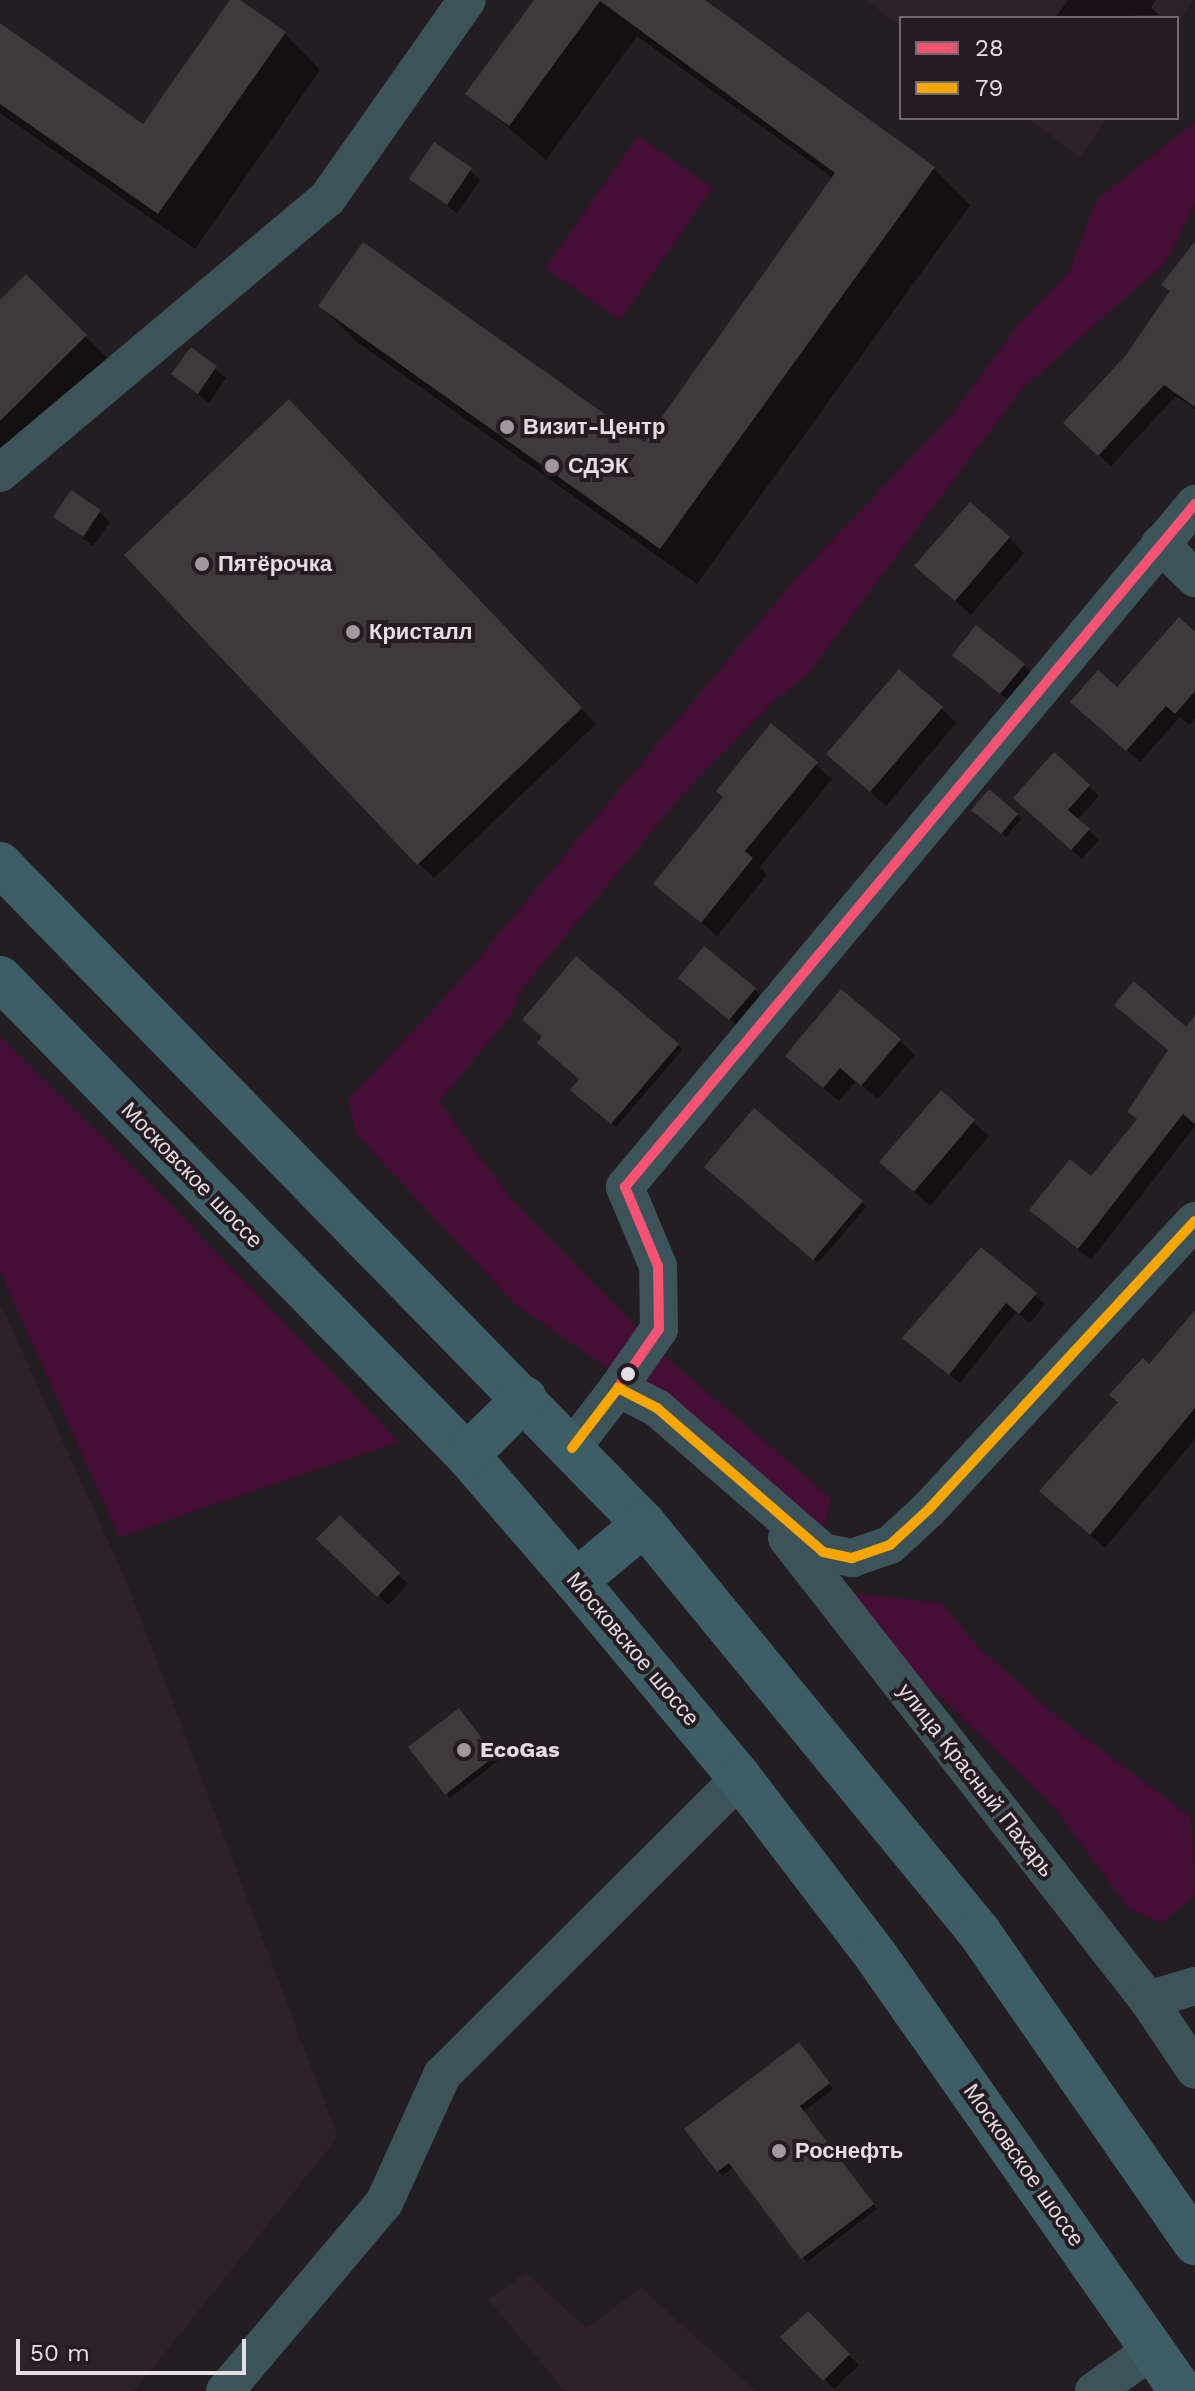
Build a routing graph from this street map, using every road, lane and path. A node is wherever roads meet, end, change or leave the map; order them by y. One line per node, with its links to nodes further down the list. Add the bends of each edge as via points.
1 (467, 0): 2 (street, via 327,199)
2 (0, 473)
3 (1195, 504): 4 (street)
4 (1160, 544): 5 (street); 9 (street, via 625,1187 658,1266 659,1329)
5 (1195, 578)
6 (0, 864): 10 (main road)
7 (0, 978): 12 (main road, Московское шоссе)
8 (1195, 1221): 13 (street, via 890,1545 852,1558 823,1552)
9 (618, 1388): 11 (street); 13 (street, via 657,1408)
10 (525, 1398): 11 (main road); 12 (main road)
11 (572, 1448): 14 (main road)
12 (467, 1455): 15 (main road, Московское шоссе)
13 (753, 1495): 18 (street, улица Красный Пахарь)
14 (644, 1524): 15 (main road); 20 (main road, via 979,1932)
15 (576, 1581): 16 (main road, Московское шоссе)
16 (740, 1778): 21 (main road, Московское шоссе, via 876,1956); 22 (street, via 442,2075 384,2203)
17 (1195, 1986): 18 (street)
18 (1148, 2000): 19 (street, улица Красный Пахарь)
19 (1195, 2070)
20 (1195, 2243)
21 (1154, 2349): 23 (street); 24 (main road, Московское шоссе)
22 (225, 2391)
23 (1094, 2391)
24 (1181, 2391)

